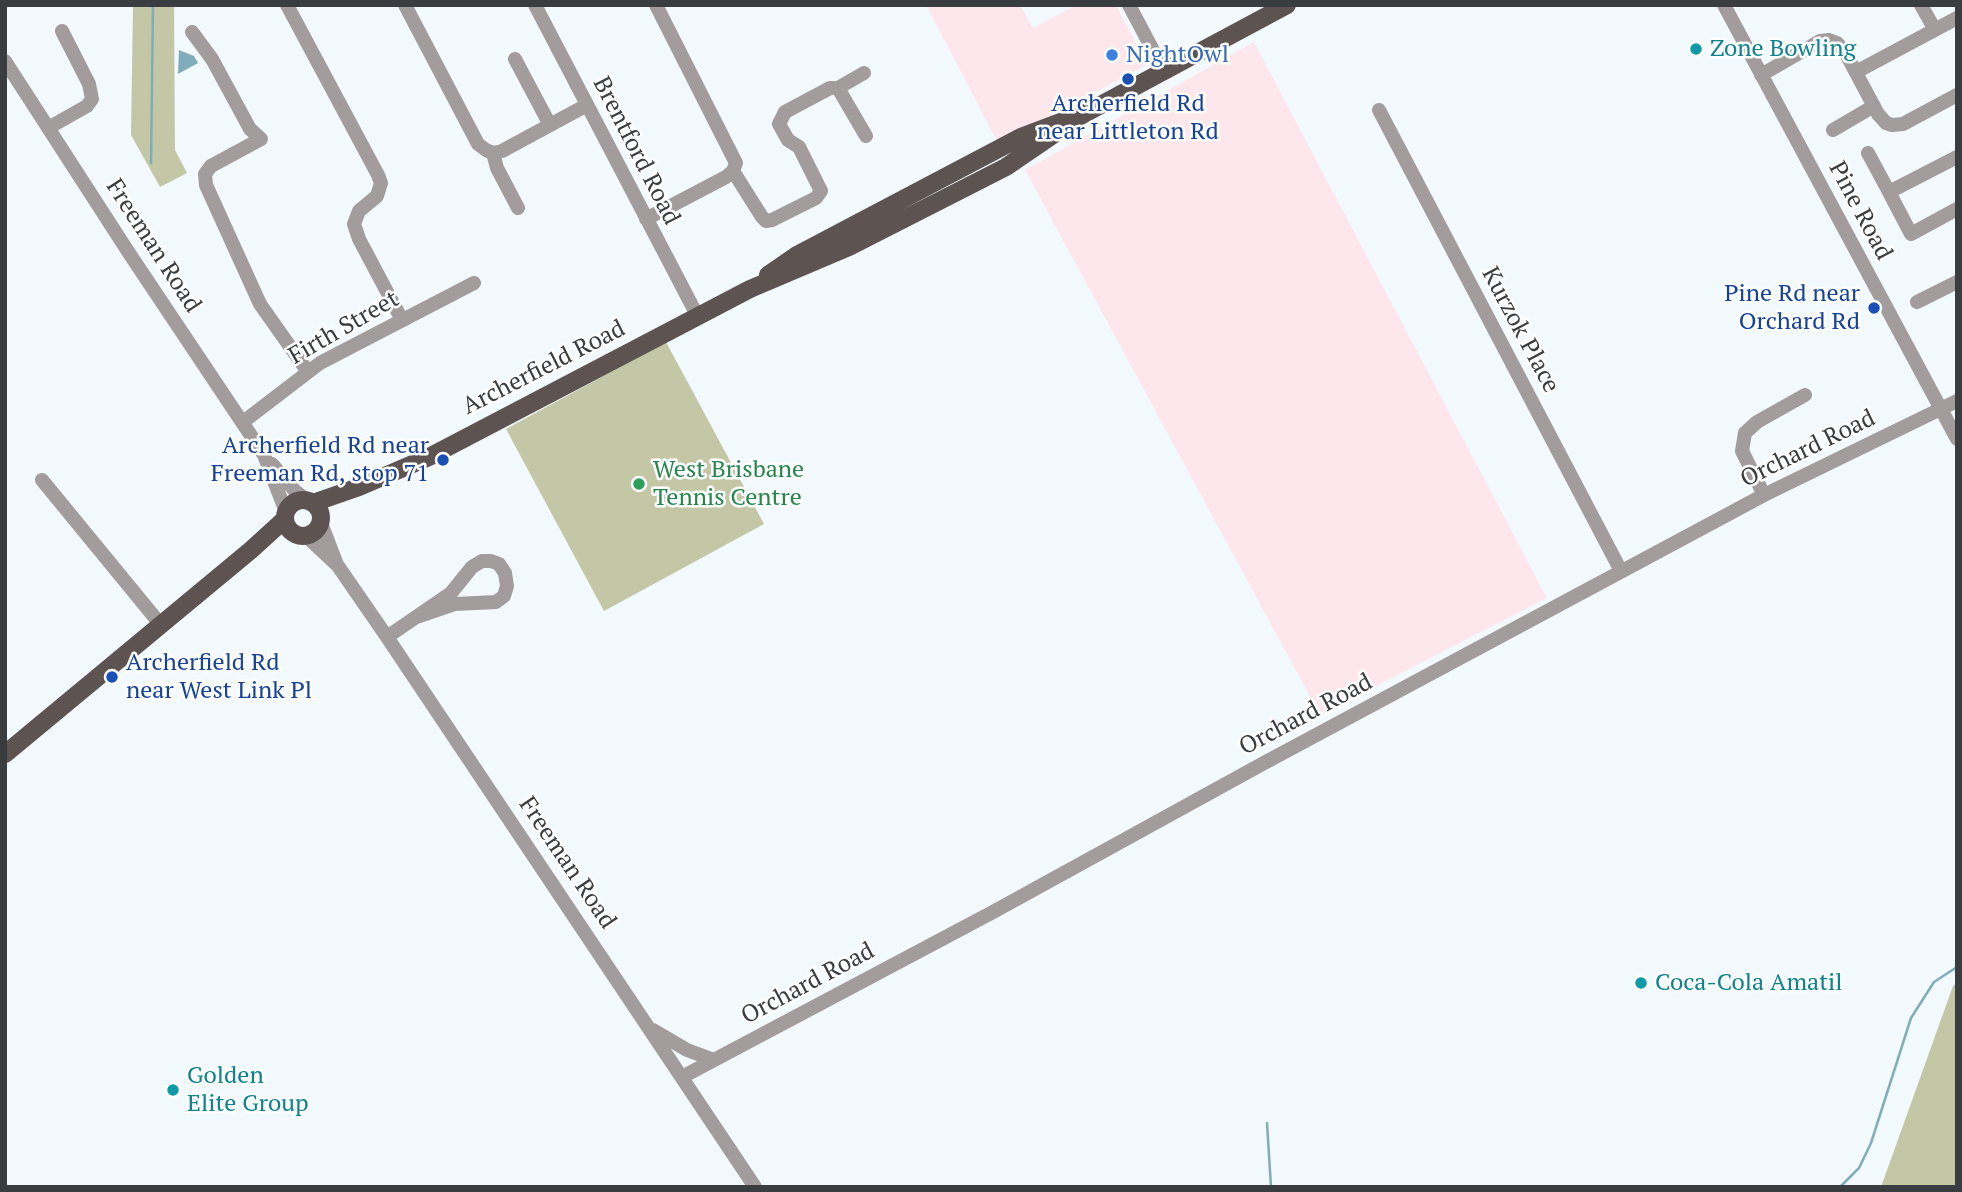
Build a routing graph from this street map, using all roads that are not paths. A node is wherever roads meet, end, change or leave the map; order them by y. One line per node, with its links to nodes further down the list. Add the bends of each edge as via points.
1 (287, 5): 40 (street, via 379,175 377,196 359,211 354,224)
2 (405, 5): 28 (street, via 478,144)
3 (535, 5): 21 (street, Brentford Road)
4 (656, 5): 31 (street, via 733,155)
5 (1129, 5): 15 (street)
6 (1287, 5): 15 (main road, Archerfield Road)
7 (1724, 5): 18 (street, Pine Road)
8 (1921, 5): 10 (street)
9 (1957, 18): 10 (street)
10 (1935, 30): 16 (street)
11 (62, 31): 25 (street, via 89,83 92,99)
12 (192, 32): 41 (street, via 250,129 261,139 211,166 205,174 206,185 260,304)
13 (515, 59): 24 (street)
14 (5, 61): 25 (street, Freeman Road)
15 (1164, 71): 39 (main road, Archerfield Road, via 1082,115 1006,167)
16 (1856, 72): 18 (street, via 1841,47 1829,40); 22 (street)
17 (864, 73): 19 (street)
18 (1761, 75): 44 (street, Pine Road)
19 (838, 88): 27 (street); 31 (street, via 785,112 779,124 788,140 799,147 819,184 816,198 766,221)
20 (1957, 95): 22 (street, via 1897,125 1882,120)
21 (587, 105): 24 (street); 35 (street, Brentford Road)
22 (1874, 106): 26 (street)
23 (1379, 110): 55 (street, Kurzok Place)
24 (550, 125): 28 (street)
25 (48, 128): 45 (street, Freeman Road)
26 (1833, 130)
27 (866, 136)
28 (494, 153): 33 (street)
29 (1868, 153): 32 (street)
30 (1957, 156): 32 (street)
31 (733, 171): 35 (street)
32 (1889, 192): 34 (street, via 1911,234)
33 (518, 208)
34 (1957, 209)
35 (646, 219): 39 (street, Brentford Road)
36 (1957, 282): 38 (street)
37 (474, 283): 40 (street, Firth Street)
38 (1917, 302)
39 (698, 317): 50 (main road, Archerfield Road)
40 (402, 320): 41 (street, Firth Street)
41 (308, 372): 45 (street, Firth Street)
42 (1805, 395): 49 (street, via 1745,433 1742,451)
43 (1957, 401): 44 (street, Orchard Road)
44 (1941, 410): 46 (street, Pine Road); 49 (street, Orchard Road)
45 (243, 422): 47 (street, Freeman Road)
46 (1957, 439)
47 (264, 455): 50 (street, Freeman Road); 51 (street, Freeman Road)
48 (42, 480): 57 (street)
49 (1763, 495): 55 (street, Orchard Road)
50 (316, 511): 51 (main road, via 292,504); 52 (main road, via 315,532); 54 (street, Freeman Road)
51 (286, 515): 52 (main road, via 290,530); 53 (main road)
52 (303, 536): 53 (main road); 54 (street, Freeman Road)
53 (251, 550): 57 (main road)
54 (338, 566): 58 (street, Freeman Road)
55 (1621, 571): 61 (street, Orchard Road)
56 (417, 617): 56 (street, via 452,593 482,561 499,564 505,573 504,596 496,601 455,604); 58 (street)
57 (160, 625): 59 (main road)
58 (387, 636): 60 (street, Freeman Road)
59 (5, 754)
60 (650, 1028): 61 (street, via 687,1050); 62 (street, Freeman Road)
61 (714, 1059): 62 (street, Orchard Road)
62 (682, 1077): 63 (street, Freeman Road)
63 (755, 1187)

